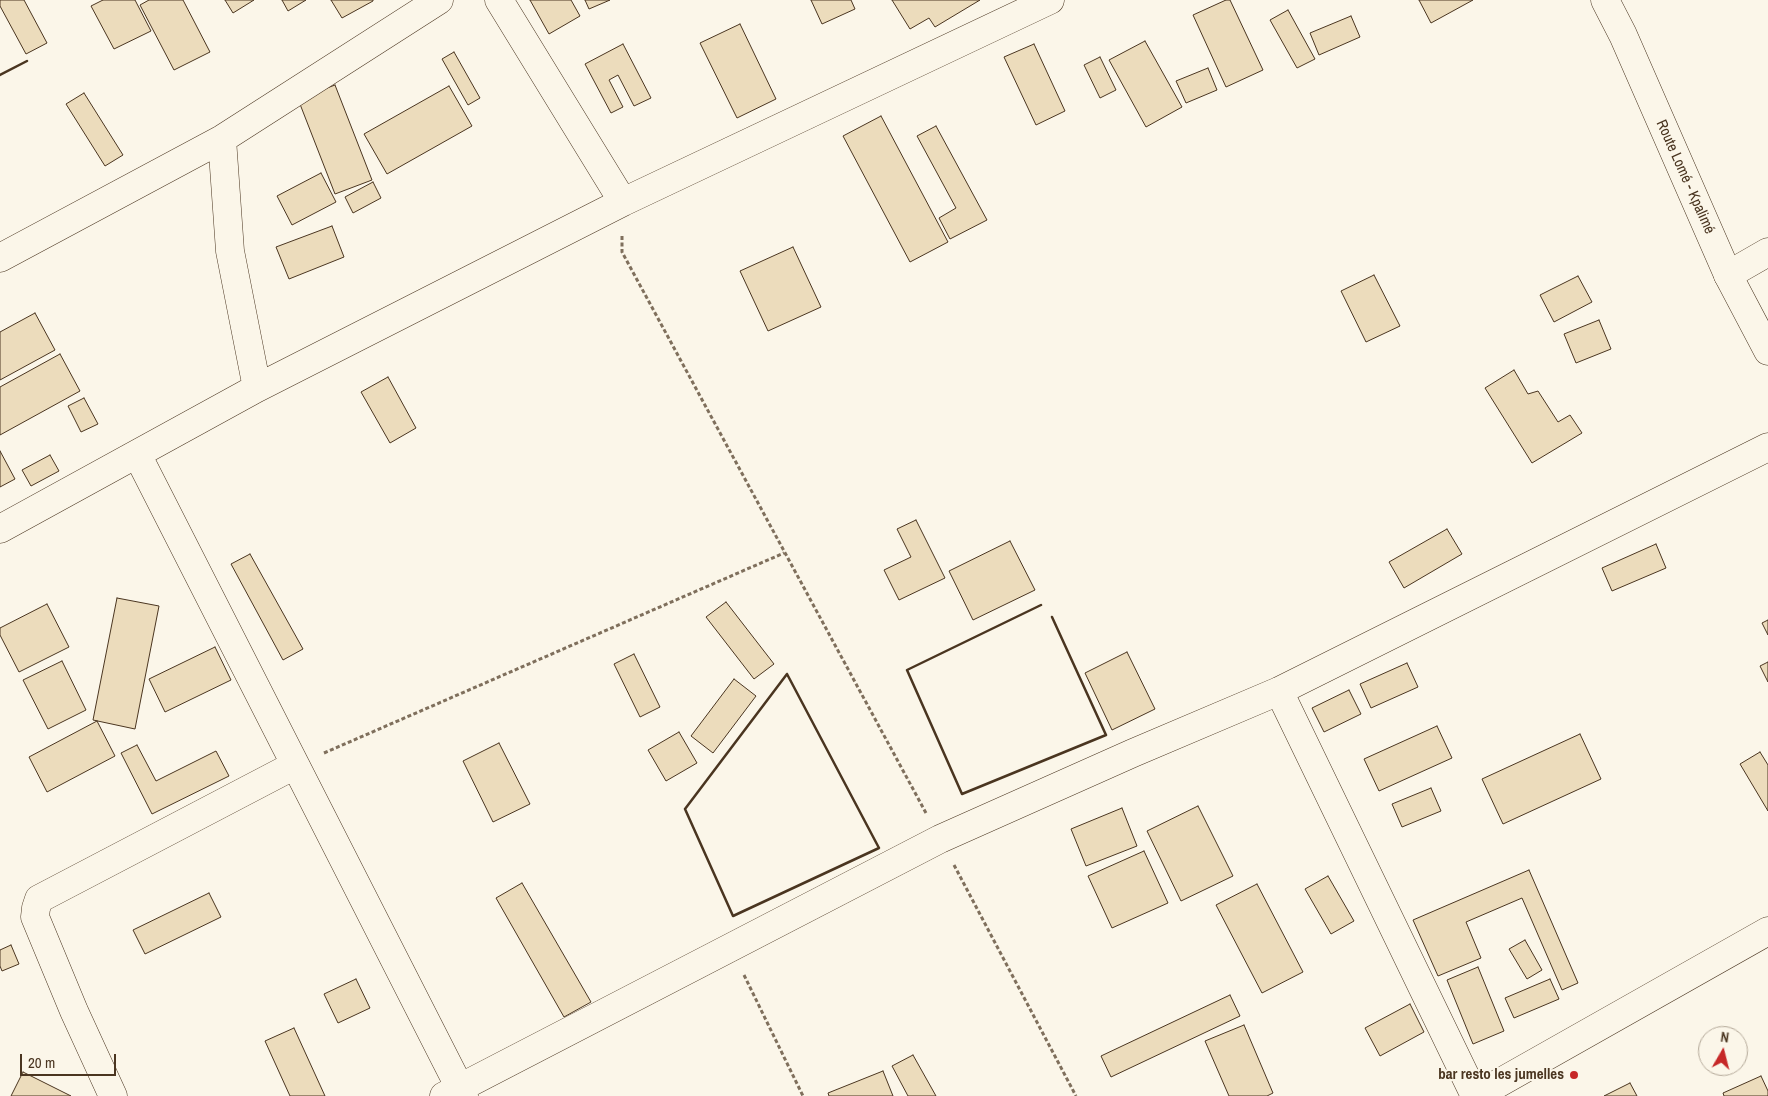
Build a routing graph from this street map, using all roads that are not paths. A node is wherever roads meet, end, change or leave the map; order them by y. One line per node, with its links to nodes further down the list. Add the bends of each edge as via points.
1 (439, 0): 5 (street)
2 (499, 0): 6 (street)
3 (1050, 0): 6 (street)
4 (1606, 0): 9 (street, Route Lomé - Kpalimé)
5 (222, 139): 8 (street); 11 (street, via 230,251)
6 (623, 202): 11 (street)
7 (1768, 252): 9 (street)
8 (0, 258)
9 (1728, 275): 10 (street, Route Lomé - Kpalimé)
10 (1768, 351)
11 (258, 388): 13 (street)
12 (1768, 446): 15 (street)
13 (137, 454): 14 (street); 16 (street)
14 (0, 529)
15 (1279, 691): 18 (street, via 940,839); 20 (street)
16 (295, 766): 18 (street); 19 (street, via 39,899 35,917)
17 (1768, 931): 20 (street)
18 (456, 1093)
19 (113, 1096)
20 (1476, 1096)

